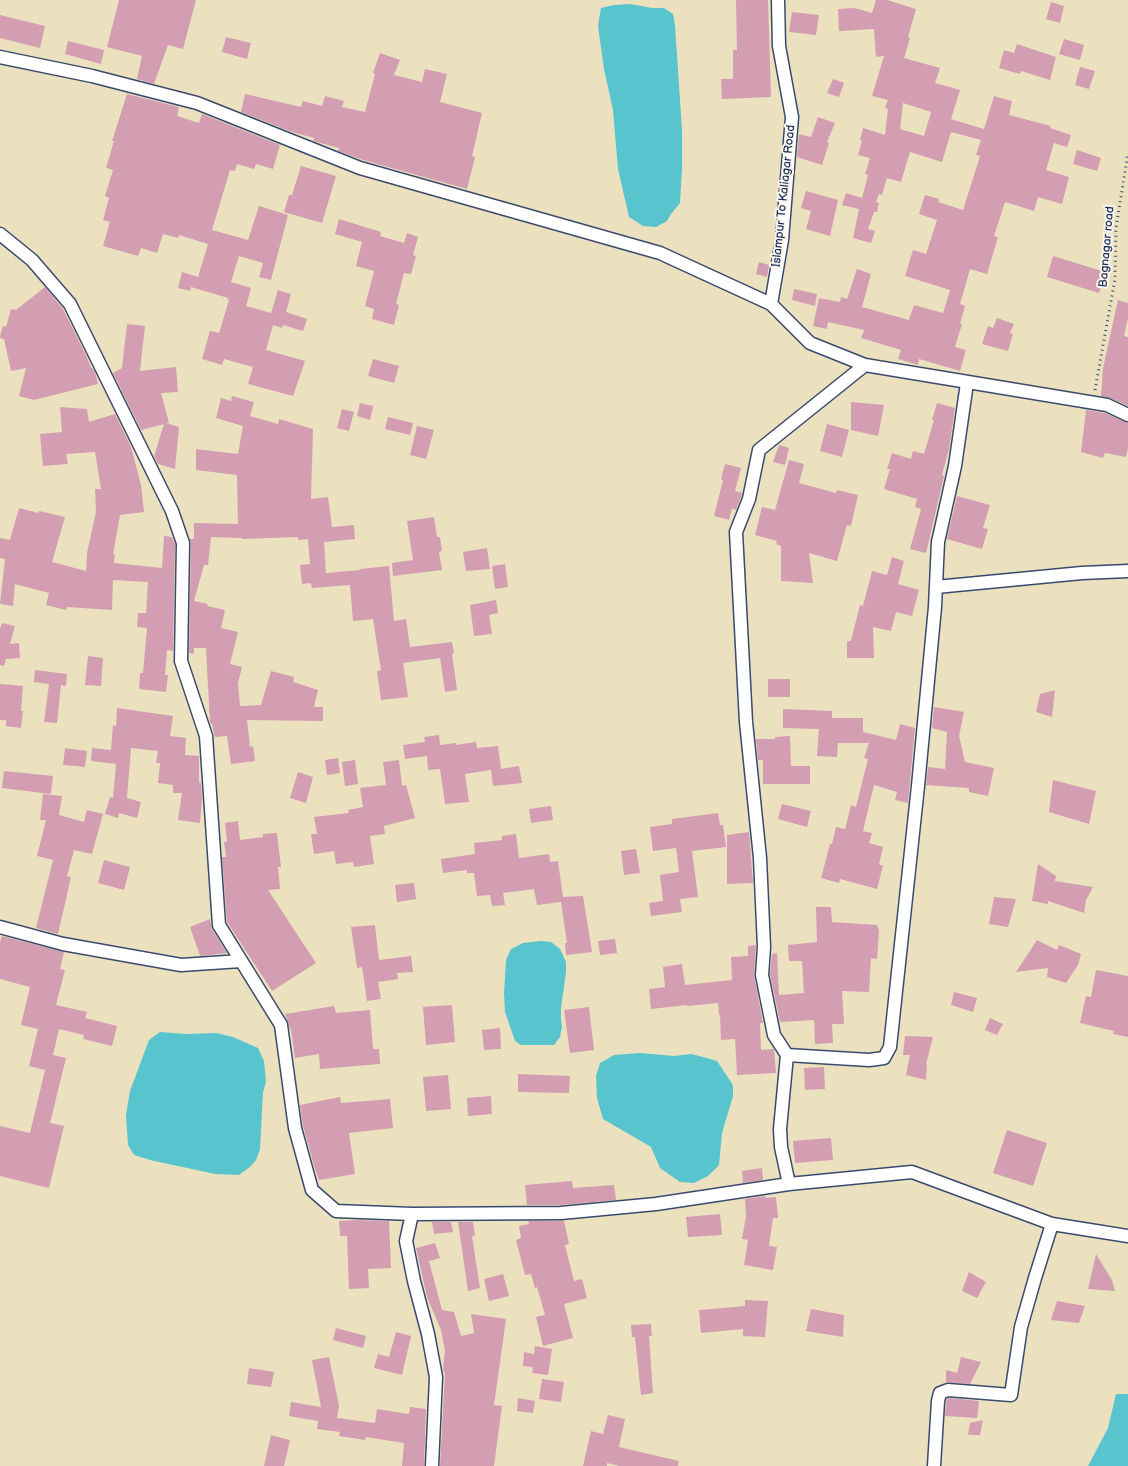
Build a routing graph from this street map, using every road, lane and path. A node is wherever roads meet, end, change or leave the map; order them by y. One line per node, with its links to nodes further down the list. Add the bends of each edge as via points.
1 (778, 0): 5 (street, Islampur To Kaliagar Road, via 779,46 792,117 782,240)
2 (0, 57): 5 (street, via 197,103 360,168 660,253)
3 (1128, 152): 8 (path, Bagnagar road, via 1116,228 1115,279)
4 (0, 234): 13 (street, via 32,260 70,304 172,510 183,543 181,661 206,736 219,926)
5 (771, 304): 6 (street, via 810,343)
6 (865, 365): 7 (street); 14 (street, via 759,450 749,499 736,532 746,722 760,858 762,975 774,1035)
7 (967, 383): 8 (street); 11 (street, via 955,466 938,542)
8 (1093, 403): 9 (street, via 1108,405)
9 (1128, 415)
10 (1128, 571): 11 (street)
11 (936, 587): 14 (street, via 890,1047 884,1058 869,1060)
12 (0, 926): 13 (street, via 63,944 181,964)
13 (241, 961): 16 (street, via 281,1025 295,1128 312,1190 336,1211)
14 (787, 1055): 15 (street, via 780,1129)
15 (789, 1184): 16 (street, via 656,1204 561,1213); 17 (street, via 912,1172)
16 (412, 1214): 19 (street, via 406,1242 436,1376)
17 (1052, 1224): 18 (street); 20 (street, via 1021,1327 1011,1395 940,1392)
18 (1128, 1236)
19 (432, 1466)
20 (934, 1466)

